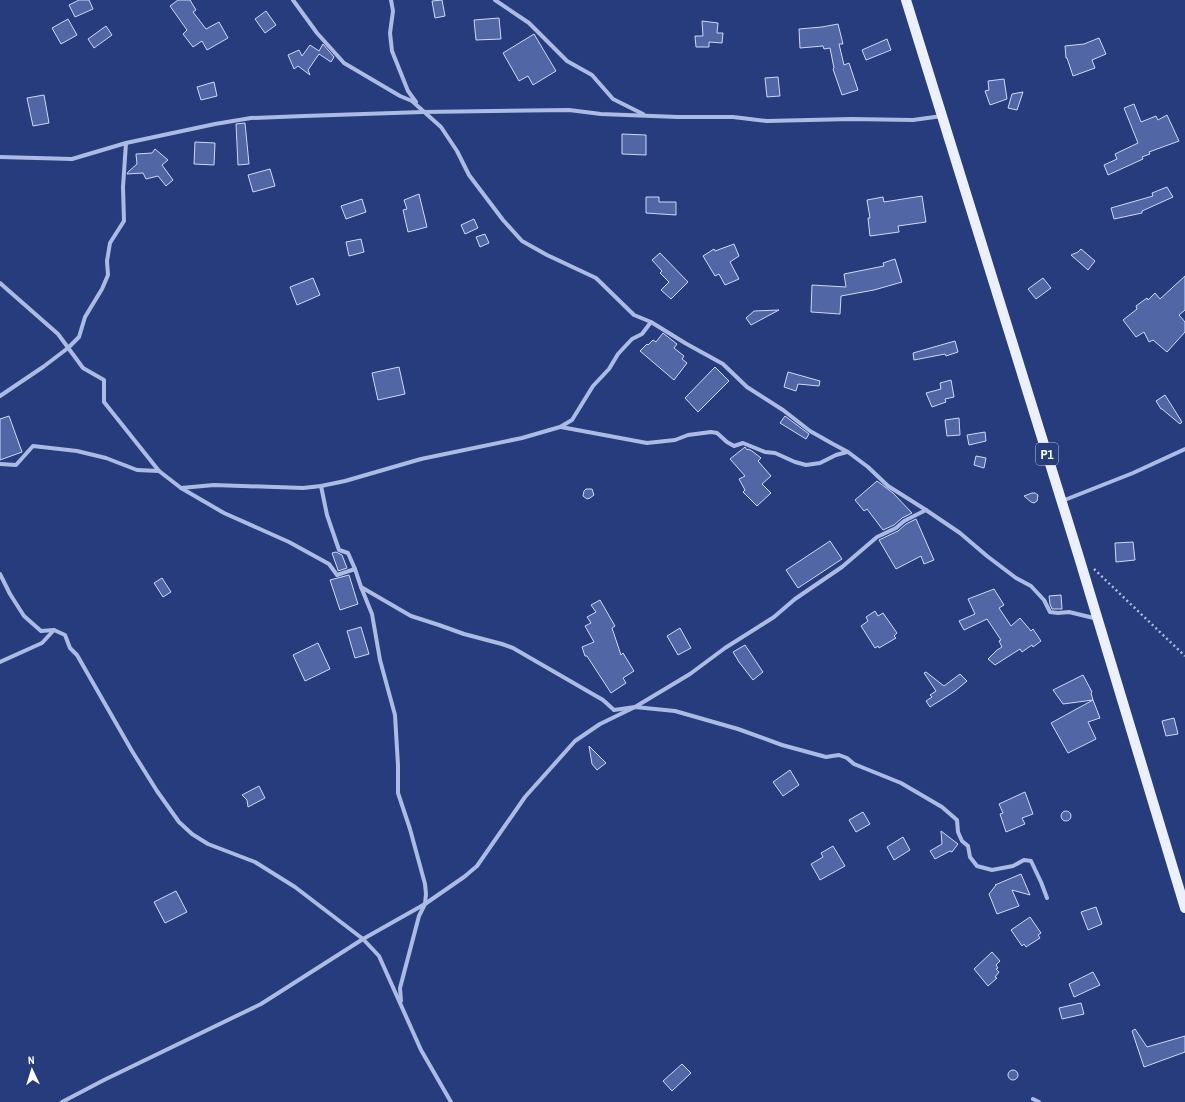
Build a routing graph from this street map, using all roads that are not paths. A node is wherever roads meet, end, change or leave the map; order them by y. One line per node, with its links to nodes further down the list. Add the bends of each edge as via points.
1 (293, 0): 5 (street, via 344,62 412,101)
2 (391, 0): 5 (street, via 392,51 408,91)
3 (495, 0): 6 (street, via 529,23 567,62 592,75 613,98)
4 (906, 0): 7 (main road, P1)
5 (423, 112): 6 (street, via 569,110); 8 (street, via 251,118); 11 (street, via 441,127 469,175 522,241 596,278 634,315)
6 (645, 115): 7 (street, via 733,117 767,121 913,120)
7 (942, 116): 21 (main road, P1)
8 (126, 143): 9 (street, via 72,159); 12 (street, via 124,221 110,243 108,275 85,317 79,337)
9 (0, 157)
10 (0, 283): 12 (street, via 58,334)
11 (651, 322): 14 (street, via 642,334 632,339 618,354 609,369 593,386 572,420); 16 (street, via 684,344 723,364 747,387 810,431)
12 (68, 348): 13 (street); 18 (street, via 83,368 104,380 104,402)
13 (0, 396)
14 (560, 427): 16 (street, via 647,443 711,432 734,446 743,443 806,465 820,463); 19 (street, via 522,438 421,459 345,482)
15 (1185, 449): 21 (street)
16 (848, 452): 22 (street, via 868,466 888,486)
17 (0, 464): 18 (street, via 16,465 33,446 63,448 106,458 137,470)
18 (159, 471): 20 (street)
19 (321, 486): 20 (street, via 303,488 214,485); 23 (street, via 327,515 339,550 348,553)
20 (181, 488): 23 (street, via 224,513 289,542 329,564 337,575)
21 (1062, 502): 26 (main road, P1)
22 (926, 510): 26 (street, via 960,533 1016,578 1031,586 1044,600 1050,612 1070,612); 29 (street, via 877,537 842,567 795,599 774,617 690,674)
23 (354, 569): 25 (street)
24 (0, 574): 27 (street, via 24,616 41,631)
25 (361, 587): 29 (street, via 411,616 513,648 598,696 614,710); 31 (street, via 372,614 380,660 395,715 398,793 425,884)
26 (1098, 619): 32 (main road, P1)
27 (54, 630): 28 (street, via 42,643); 33 (street, via 65,635 70,648 77,655 132,751 179,822 208,844 256,862 276,874)
28 (0, 662)
29 (634, 707): 30 (street, via 689,714 782,745 826,757 839,755 847,758 854,764 901,783 942,807 957,820 958,832 977,866 992,870 1013,866 1024,860 1030,861); 31 (street, via 600,724 575,741 525,797 477,866)
30 (1047, 898)
31 (426, 904): 33 (street); 34 (street, via 419,916 400,988)
32 (1185, 908)
33 (363, 939): 34 (street, via 379,956); 36 (street, via 261,1004)
34 (401, 1004): 37 (street, via 421,1050)
35 (1033, 1099): 38 (street)
36 (62, 1102)
37 (450, 1102)
38 (1039, 1102)

